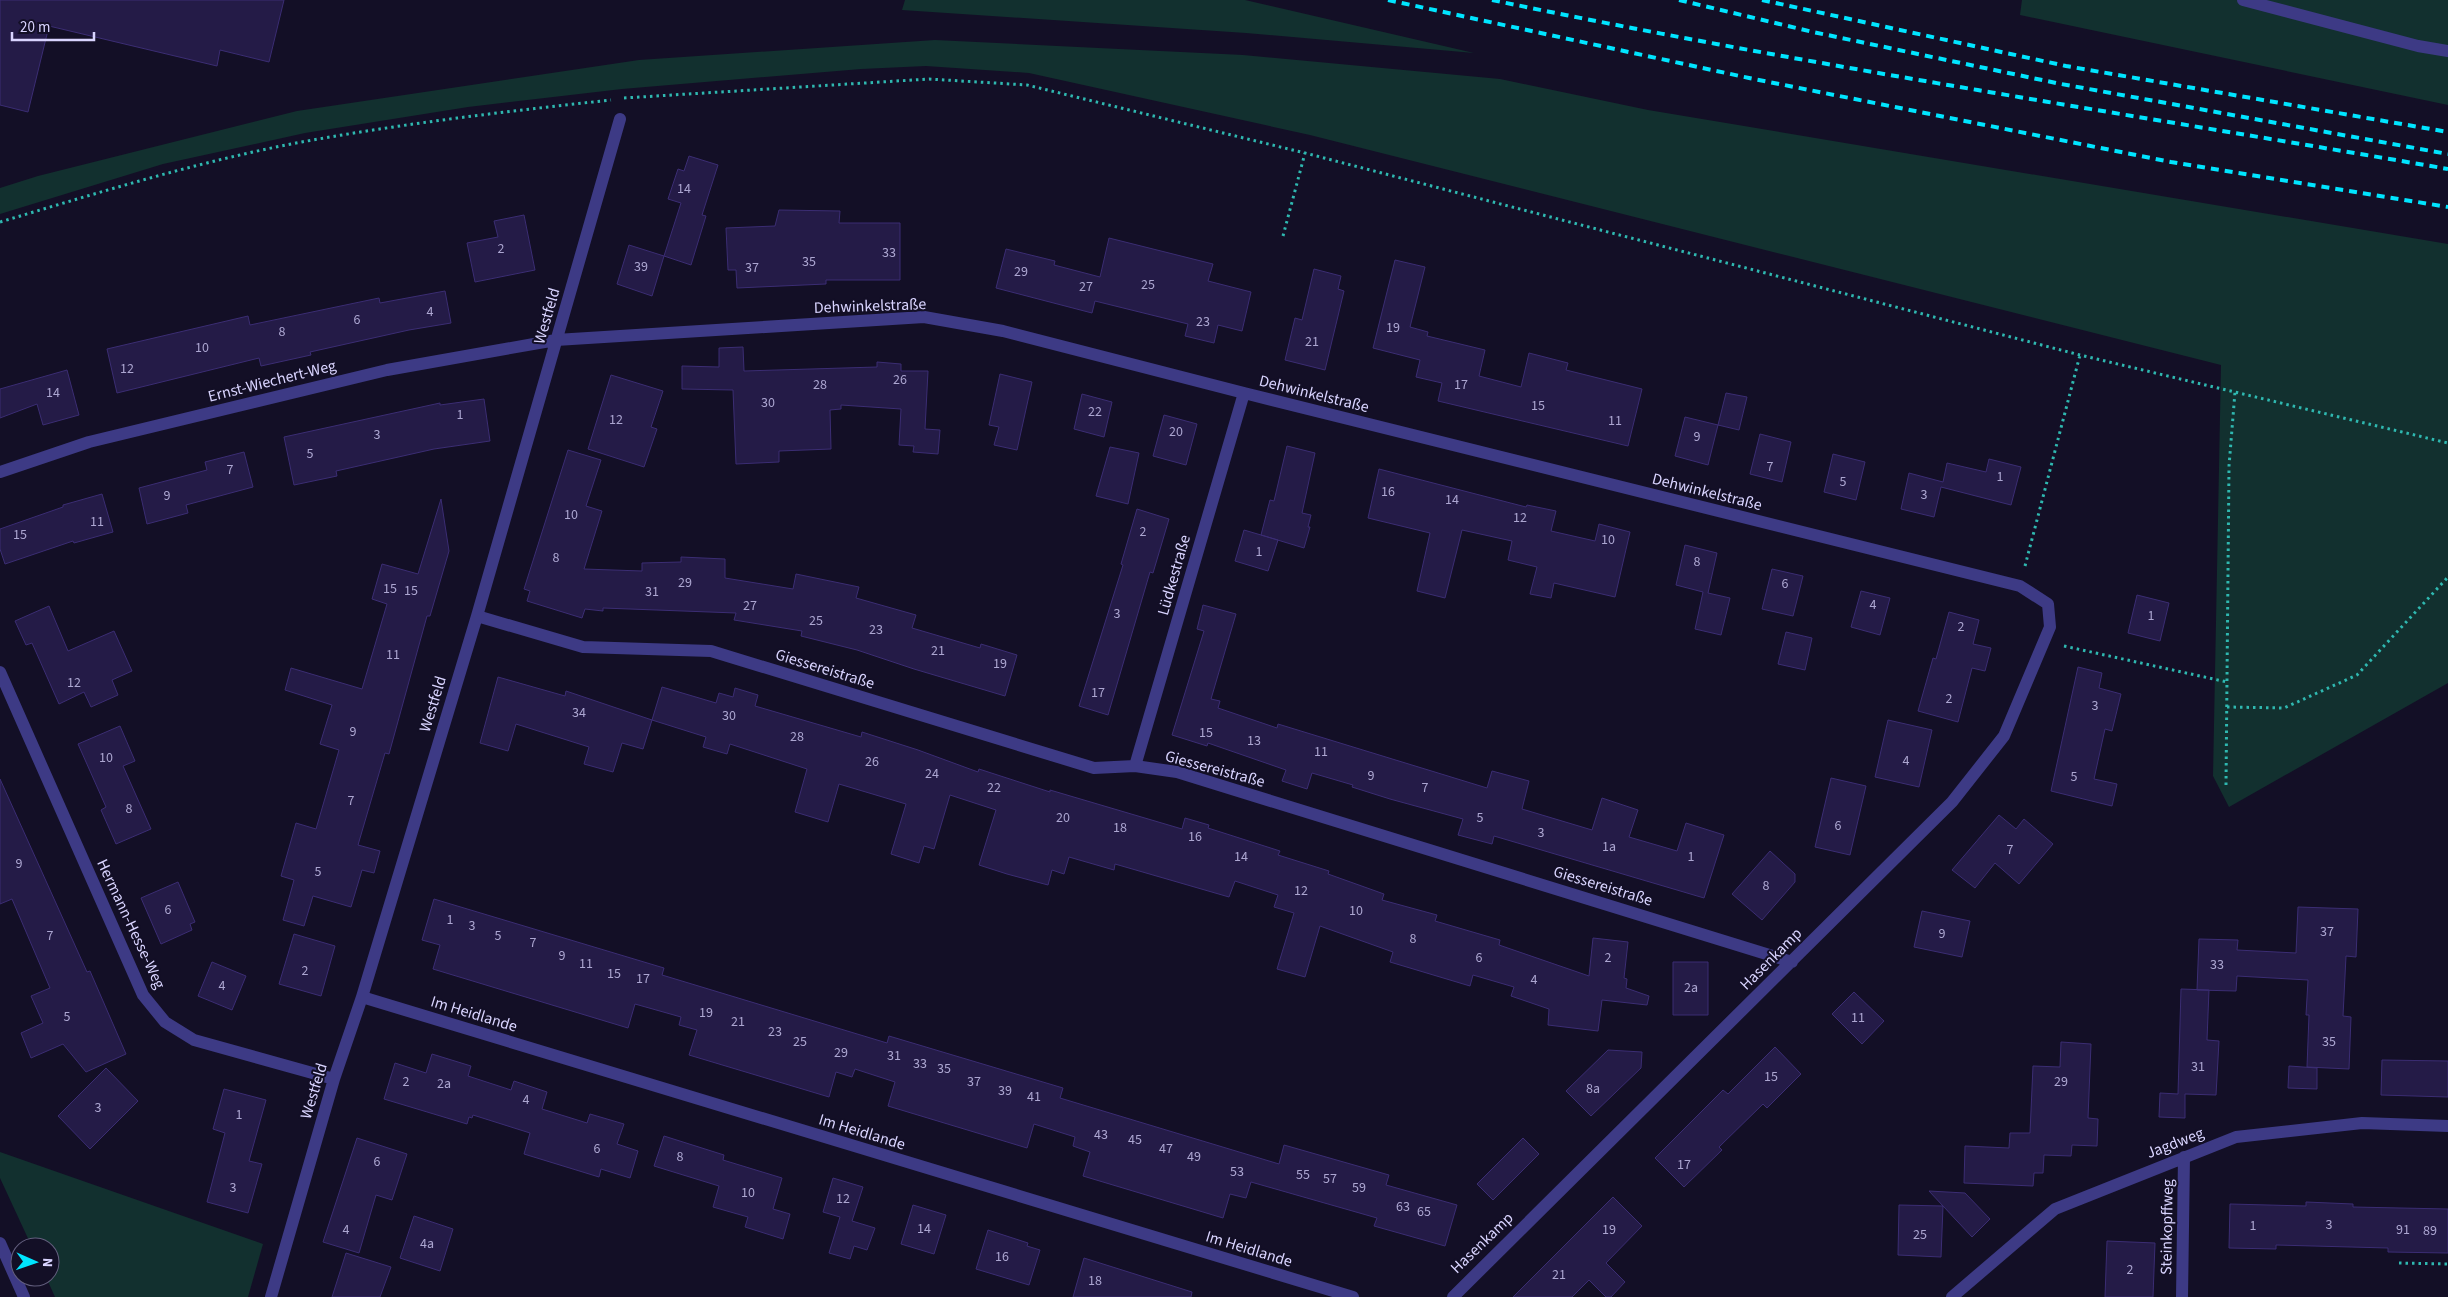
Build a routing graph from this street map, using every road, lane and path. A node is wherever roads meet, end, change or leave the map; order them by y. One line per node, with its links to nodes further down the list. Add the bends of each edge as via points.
1 (2244, 0): 2 (street, via 2418,46)
2 (2448, 50)
3 (620, 119): 7 (street, Westfeld)
4 (1305, 153): 5 (path, via 1027,85 929,79 859,82 601,101 468,116 306,141 164,173); 6 (path); 8 (path)
5 (0, 222)
6 (1283, 236)
7 (556, 340): 10 (street, Dehwinkelstraße, via 924,317 1003,330); 12 (street, Ernst-Wiechert-Weg, via 378,372 90,442); 16 (street, Westfeld)
8 (2080, 355): 9 (path); 14 (path)
9 (2235, 392): 11 (path); 19 (path, via 2229,466)
10 (1244, 393): 14 (street, Dehwinkelstraße); 21 (street, Lüdkestraße)
11 (2448, 443)
12 (0, 472)
13 (2448, 577): 20 (path, via 2357,676 2284,708)
14 (2020, 586): 15 (street, Dehwinkelstraße)
15 (2048, 604): 17 (street, Hasenkamp, via 2050,626)
16 (477, 616): 21 (street, Giessereistraße, via 583,648 711,650 1094,768); 24 (street, Westfeld)
17 (2044, 642): 19 (path); 23 (street, Hasenkamp, via 2004,736 1952,802)
18 (0, 672): 25 (street, Hermann-Hesse-Weg, via 144,995 165,1022 194,1040)
19 (2228, 682): 20 (path)
20 (2227, 707): 22 (path)
21 (1135, 766): 23 (street, Giessereistraße, via 1176,772)
22 (2226, 785)
23 (1792, 962): 34 (street, Hasenkamp)
24 (362, 997): 25 (street, Westfeld); 33 (street, Im Heidlande)
25 (334, 1079): 32 (street, Westfeld)
26 (2448, 1126): 27 (street, Jagdweg, via 2362,1123 2236,1137)
27 (2184, 1157): 35 (street, Jagdweg, via 2055,1209); 36 (street, Steinkopffweg)
28 (0, 1243): 31 (street)
29 (2399, 1263): 30 (path)
30 (2448, 1264)
31 (24, 1297)
32 (271, 1297)
33 (1353, 1297)
34 (1453, 1297)
35 (1952, 1297)
36 (2182, 1297)

